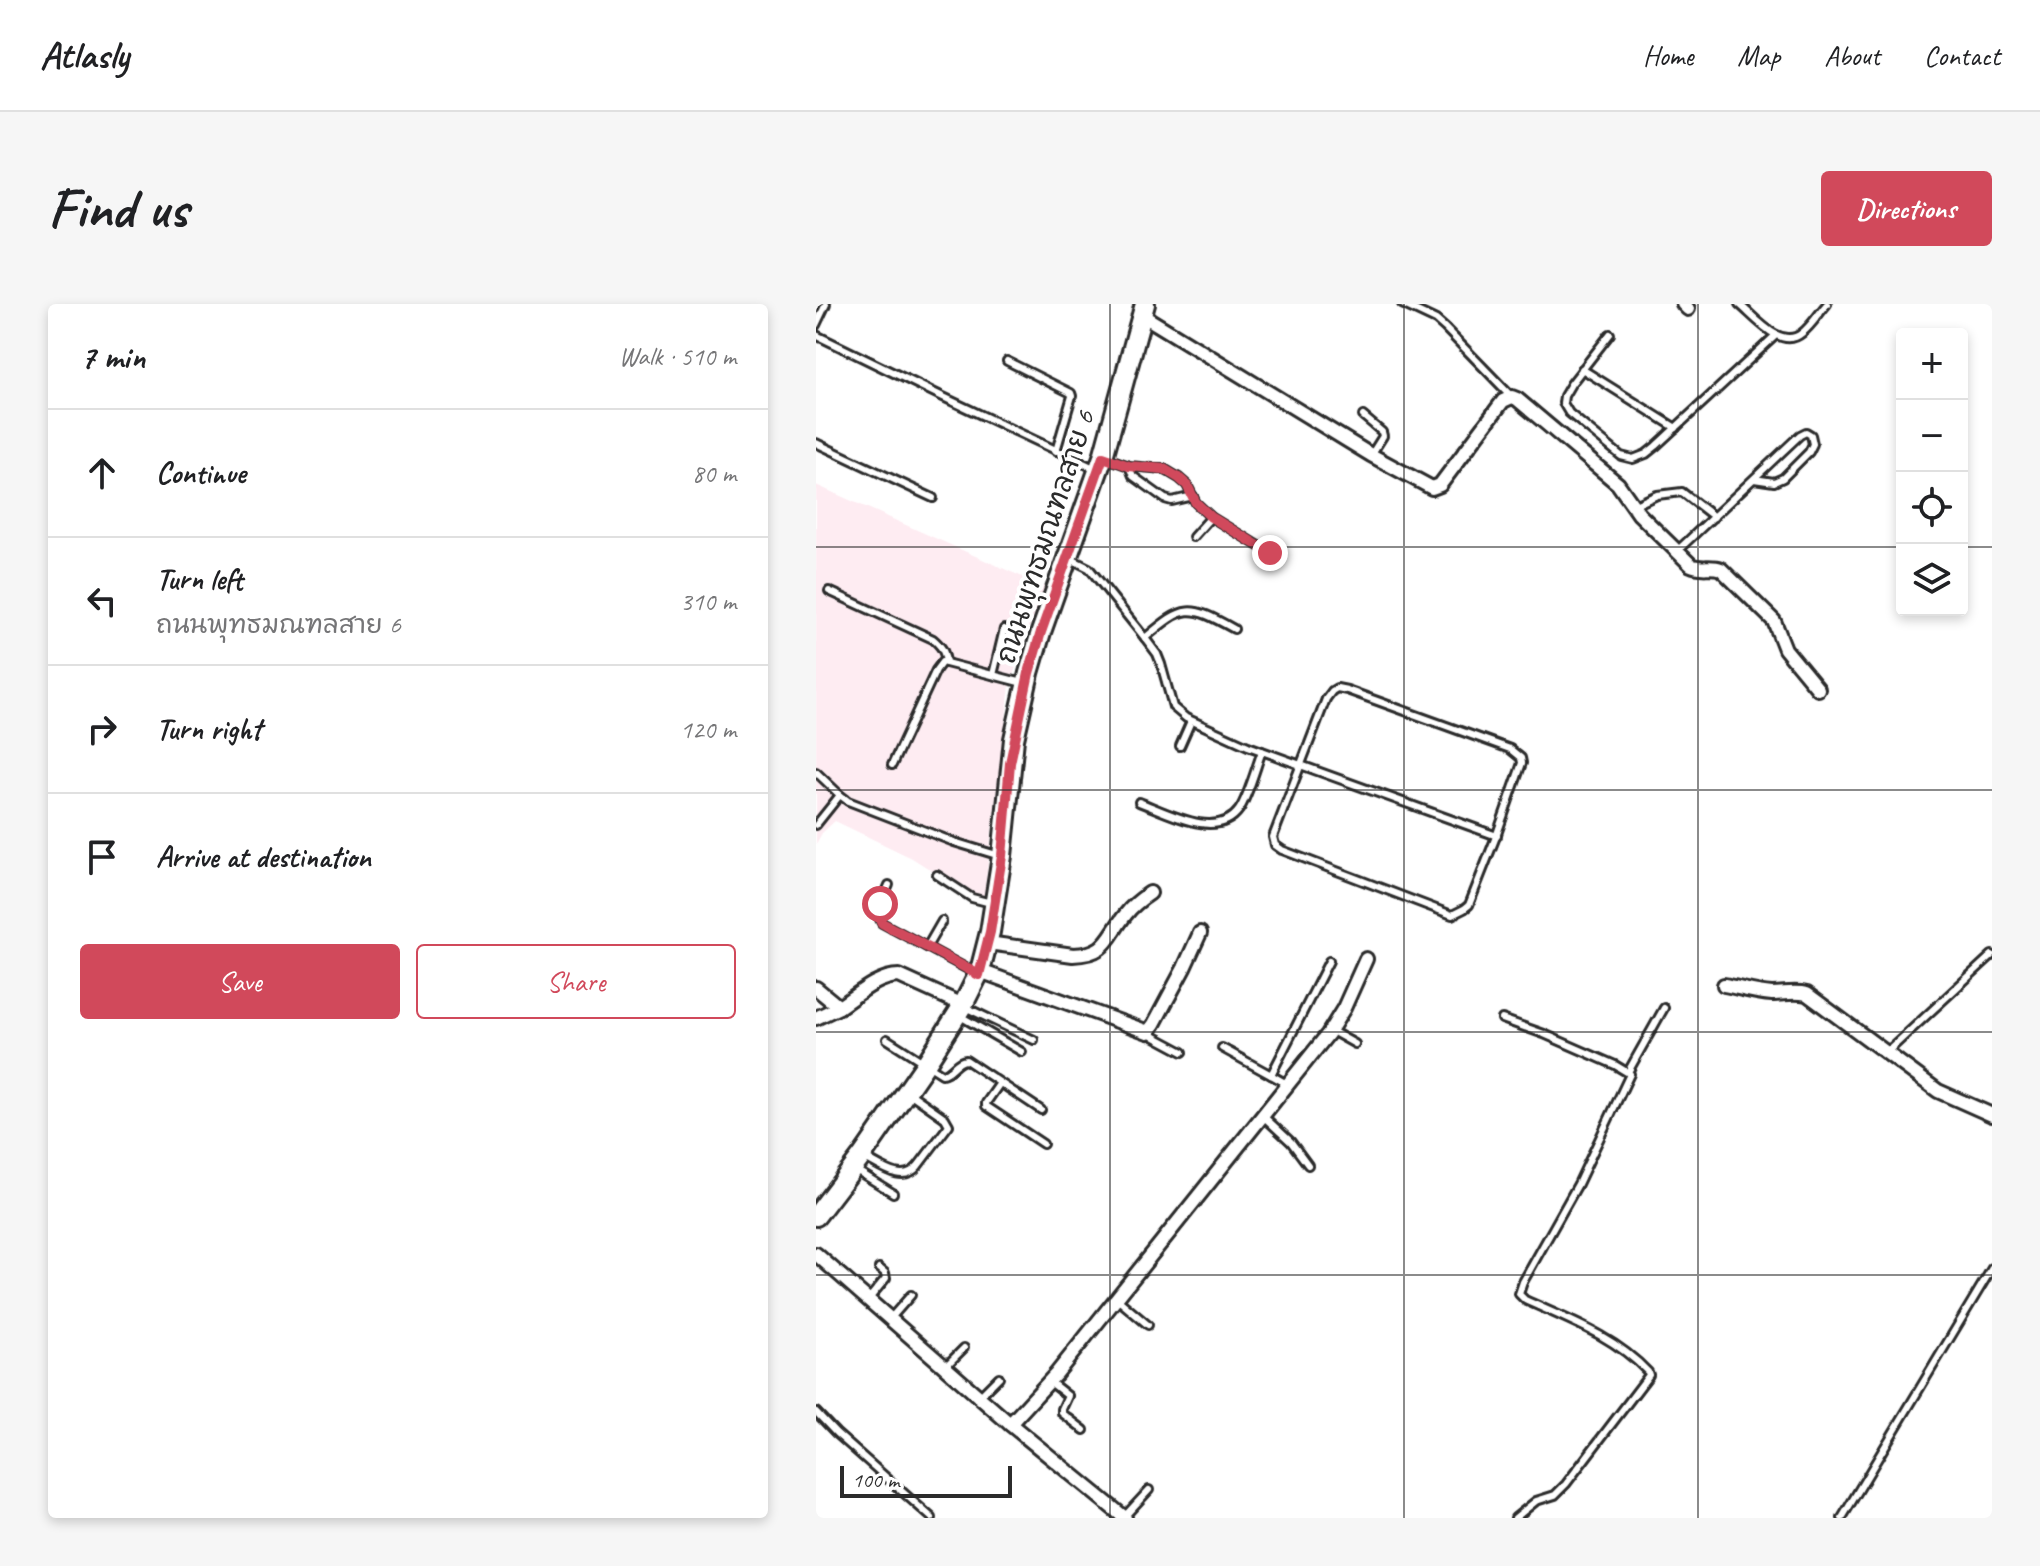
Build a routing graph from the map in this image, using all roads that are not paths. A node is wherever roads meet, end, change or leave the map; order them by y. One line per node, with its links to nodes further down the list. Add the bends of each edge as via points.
1 (826, 304): 6 (lane)
2 (1402, 304): 12 (lane, via 1436,320)
3 (1739, 304): 9 (lane)
4 (1827, 304): 9 (lane, via 1795,338)
5 (1144, 310): 17 (street); 18 (main road, ถนนพุทธมณฑลสาย 6)
6 (816, 325)
7 (1610, 334): 11 (lane)
8 (816, 335): 16 (lane)
9 (1776, 335): 14 (lane)
10 (1007, 361): 16 (lane, via 1071,393)
11 (1582, 369): 14 (lane); 14 (lane, via 1563,403 1621,456 1646,454)
12 (1512, 397): 17 (street, via 1503,401 1436,488); 23 (street, via 1618,484)
13 (1363, 416): 17 (lane, via 1383,436)
14 (1676, 428)
15 (816, 443): 22 (lane)
16 (1056, 451): 18 (lane)
17 (1371, 455)
18 (1101, 464): 19 (lane); 29 (main road, ถนนพุทธมณฑลสาย 6)
19 (1129, 466): 21 (lane, via 1164,469); 21 (lane, via 1133,476 1165,499)
20 (1754, 479): 20 (lane, via 1800,435 1811,435 1809,452 1783,478); 25 (lane)
21 (1193, 496): 24 (lane)
22 (933, 498)
23 (1633, 506): 25 (lane, via 1682,492); 27 (street)
24 (1211, 517): 26 (lane); 28 (lane)
25 (1714, 517): 27 (lane)
26 (1193, 537)
27 (1677, 551): 37 (street, via 1697,568 1721,569 1774,621 1785,649)
28 (1270, 553)
29 (1068, 557): 33 (lane, via 1089,568); 36 (main road, ถนนพุทธมณฑลสาย 6)
30 (829, 591): 34 (lane, via 933,639)
31 (1004, 629): 35 (lane)
32 (1234, 629): 33 (lane, via 1199,611 1186,611)
33 (1145, 638): 38 (lane, via 1161,664 1173,707)
34 (946, 663): 35 (lane); 41 (lane, via 936,670)
35 (993, 675): 36 (lane)
36 (1027, 683): 48 (main road, ถนนพุทธมณฑลสาย 6, via 1010,763)
37 (1818, 689)
38 (1191, 721): 39 (lane); 40 (lane)
39 (1180, 746)
40 (1262, 751): 42 (lane); 45 (lane, via 1240,809 1225,822 1199,824)
41 (892, 765)
42 (1301, 765): 47 (lane); 47 (lane, via 1326,699 1337,688 1510,749 1522,763); 47 (lane, via 1273,837 1277,848 1452,915 1469,905)
43 (816, 772): 44 (lane)
44 (840, 795): 46 (lane); 48 (lane)
45 (1139, 802)
46 (816, 825)
47 (1497, 836)
48 (1002, 856): 52 (main road, ถนนพุทธมณฑลสาย 6)
49 (937, 875): 52 (lane, via 972,898)
50 (889, 885): 56 (lane, via 878,918)
51 (1150, 893): 55 (street, via 1125,914 1099,950 1087,955)
52 (995, 905): 55 (main road, ถนนพุทธมณฑลสาย 6)
53 (942, 921): 56 (lane)
54 (1200, 933): 69 (street)
55 (989, 937): 60 (main road, ถนนพุทธมณฑลสาย 6)
56 (927, 947): 60 (lane)
57 (1992, 955): 76 (lane)
58 (1366, 959): 68 (street)
59 (1329, 961): 79 (lane)
60 (980, 973): 65 (main road, ถนนพุทธมณฑลสาย 6); 69 (street)
61 (1724, 985): 76 (street, via 1807,994)
62 (816, 988): 63 (street)
63 (839, 1007): 65 (street, via 882,980 899,976); 66 (street)
64 (1664, 1008): 78 (lane)
65 (960, 1010): 71 (lane); 74 (lane); 77 (main road, ถนนพุทธมณฑลสาย 6)
66 (816, 1018)
67 (1502, 1019): 78 (lane)
68 (1330, 1030): 72 (lane); 81 (street)
69 (1148, 1032): 75 (lane)
70 (887, 1039): 77 (lane)
71 (1034, 1040)
72 (1355, 1044)
73 (1222, 1048): 79 (lane)
74 (1022, 1052)
75 (1183, 1052)
76 (1886, 1053): 84 (street, via 1938,1091)
77 (925, 1065): 80 (lane, via 945,1074 966,1060); 82 (main road, ถนนพุทธมณฑลสาย 6)
78 (1628, 1072): 110 (lane, via 1578,1184 1519,1294 1613,1343 1643,1367 1648,1378 1566,1484)
79 (1271, 1075): 81 (lane)
80 (1000, 1083): 83 (lane); 86 (lane, via 986,1106)
81 (1287, 1084): 85 (street)
82 (906, 1091): 87 (main road, ถนนพุทธมณฑลสาย 6); 87 (lane, via 949,1125 907,1174)
83 (1041, 1110)
84 (1992, 1115)
85 (1263, 1116): 88 (lane); 95 (street)
86 (1043, 1144)
87 (857, 1162): 89 (lane); 90 (main road, ถนนพุทธมณฑลสาย 6)
88 (1308, 1165)
89 (893, 1193)
90 (816, 1216)
91 (816, 1254): 96 (street)
92 (879, 1268): 96 (lane, via 886,1278)
93 (1992, 1268): 111 (lane)
94 (911, 1295): 97 (lane)
95 (1116, 1298): 98 (lane); 102 (street)
96 (868, 1300): 97 (street)
97 (890, 1319): 100 (street)
98 (1148, 1325)
99 (964, 1348): 100 (lane)
100 (945, 1367): 103 (street)
101 (999, 1377): 103 (lane)
102 (1049, 1381): 105 (street); 106 (lane, via 1068,1396 1062,1413)
103 (979, 1397): 105 (street)
104 (816, 1412): 108 (lane)
105 (1010, 1424): 109 (street)
106 (1084, 1430)
107 (1149, 1490): 109 (lane)
108 (932, 1518)
109 (1125, 1518)
110 (1515, 1518)
111 (1842, 1518)

